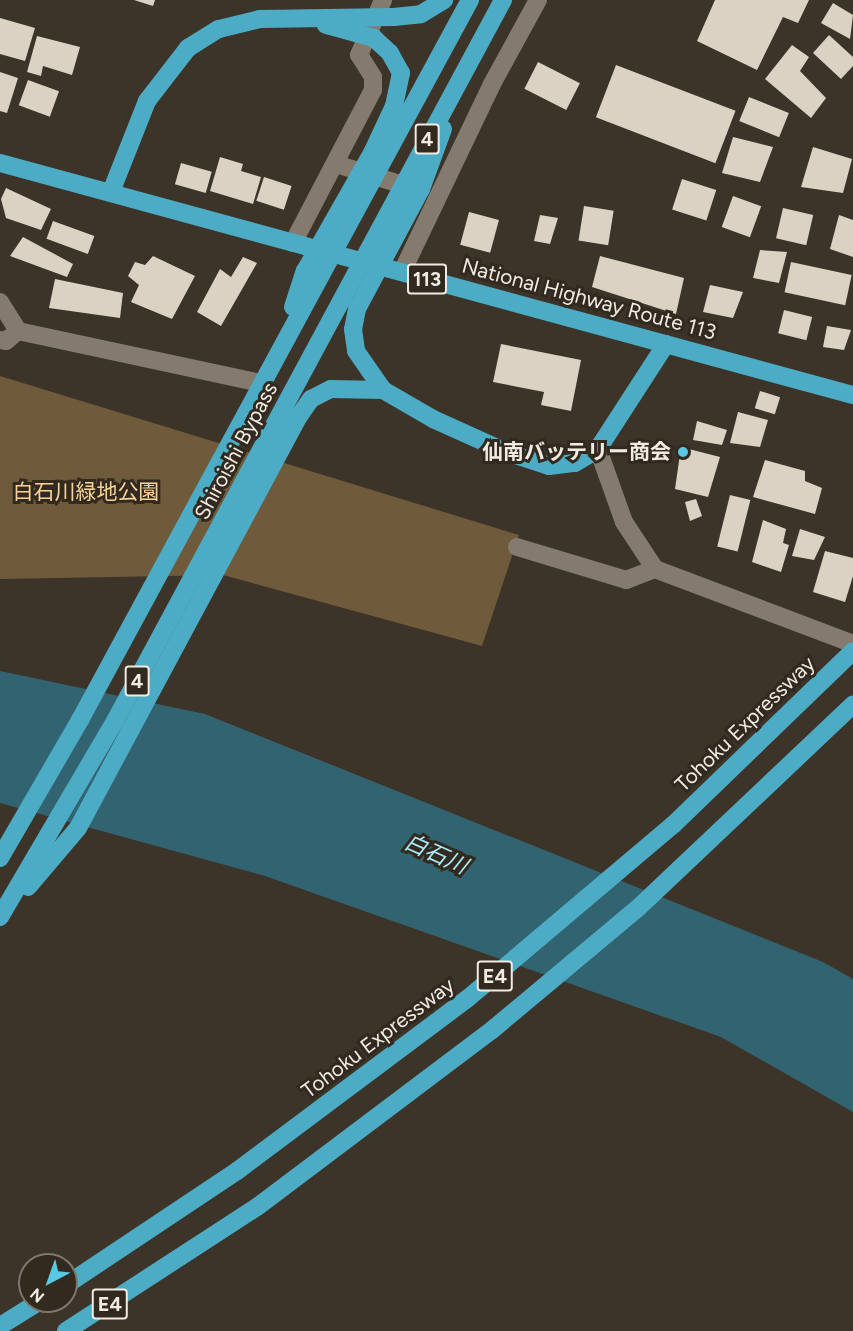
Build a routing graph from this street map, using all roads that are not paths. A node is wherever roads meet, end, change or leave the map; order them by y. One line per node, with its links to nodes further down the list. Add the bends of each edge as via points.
1 (383, 0): 8 (street, via 359,55 373,77 373,90)
2 (444, 0): 6 (highway, via 421,14)
3 (470, 0): 13 (highway, Shiroishi Bypass / 4)
4 (503, 0): 14 (highway, via 462,73 421,189)
5 (538, 0): 10 (street)
6 (351, 26): 9 (highway, via 304,18 260,19 219,29 188,48 147,101); 13 (highway, via 390,52 401,73 394,106)
7 (0, 164): 9 (highway, National Highway Route 113 / 113)
8 (336, 164): 10 (street); 11 (street)
9 (111, 192): 11 (highway, National Highway Route 113 / 113)
10 (438, 196): 12 (street)
11 (293, 243): 12 (highway, National Highway Route 113 / 113)
12 (402, 272): 18 (highway, National Highway Route 113 / 113)
13 (313, 273): 19 (highway, Shiroishi Bypass / 4)
14 (360, 283): 20 (highway, via 353,329 356,351); 22 (highway, Shiroishi Bypass / 4)
15 (0, 302): 16 (street)
16 (18, 331): 17 (street, via 6,341); 19 (street)
17 (0, 340)
18 (666, 344): 21 (highway, National Highway Route 113 / 113); 23 (highway)
19 (261, 383): 29 (highway, Shiroishi Bypass / 4, via 80,720)
20 (383, 390): 22 (highway, via 331,389 311,399); 23 (highway, via 433,419 506,452 549,466 575,463)
21 (853, 395)
22 (275, 444): 30 (highway, Shiroishi Bypass / 4)
23 (598, 449): 25 (street, via 624,522)
24 (517, 547): 25 (street, via 626,580)
25 (654, 569): 26 (street)
26 (853, 644)
27 (853, 651): 31 (highway, Tohoku Expressway / E4, via 673,825 476,992 246,1164)
28 (853, 705): 34 (highway, E4, via 638,908 492,1030 302,1174 154,1277)
29 (0, 858)
30 (0, 919)
31 (78, 1277)
32 (21, 1313): 33 (highway)
33 (0, 1326)
34 (66, 1331)

